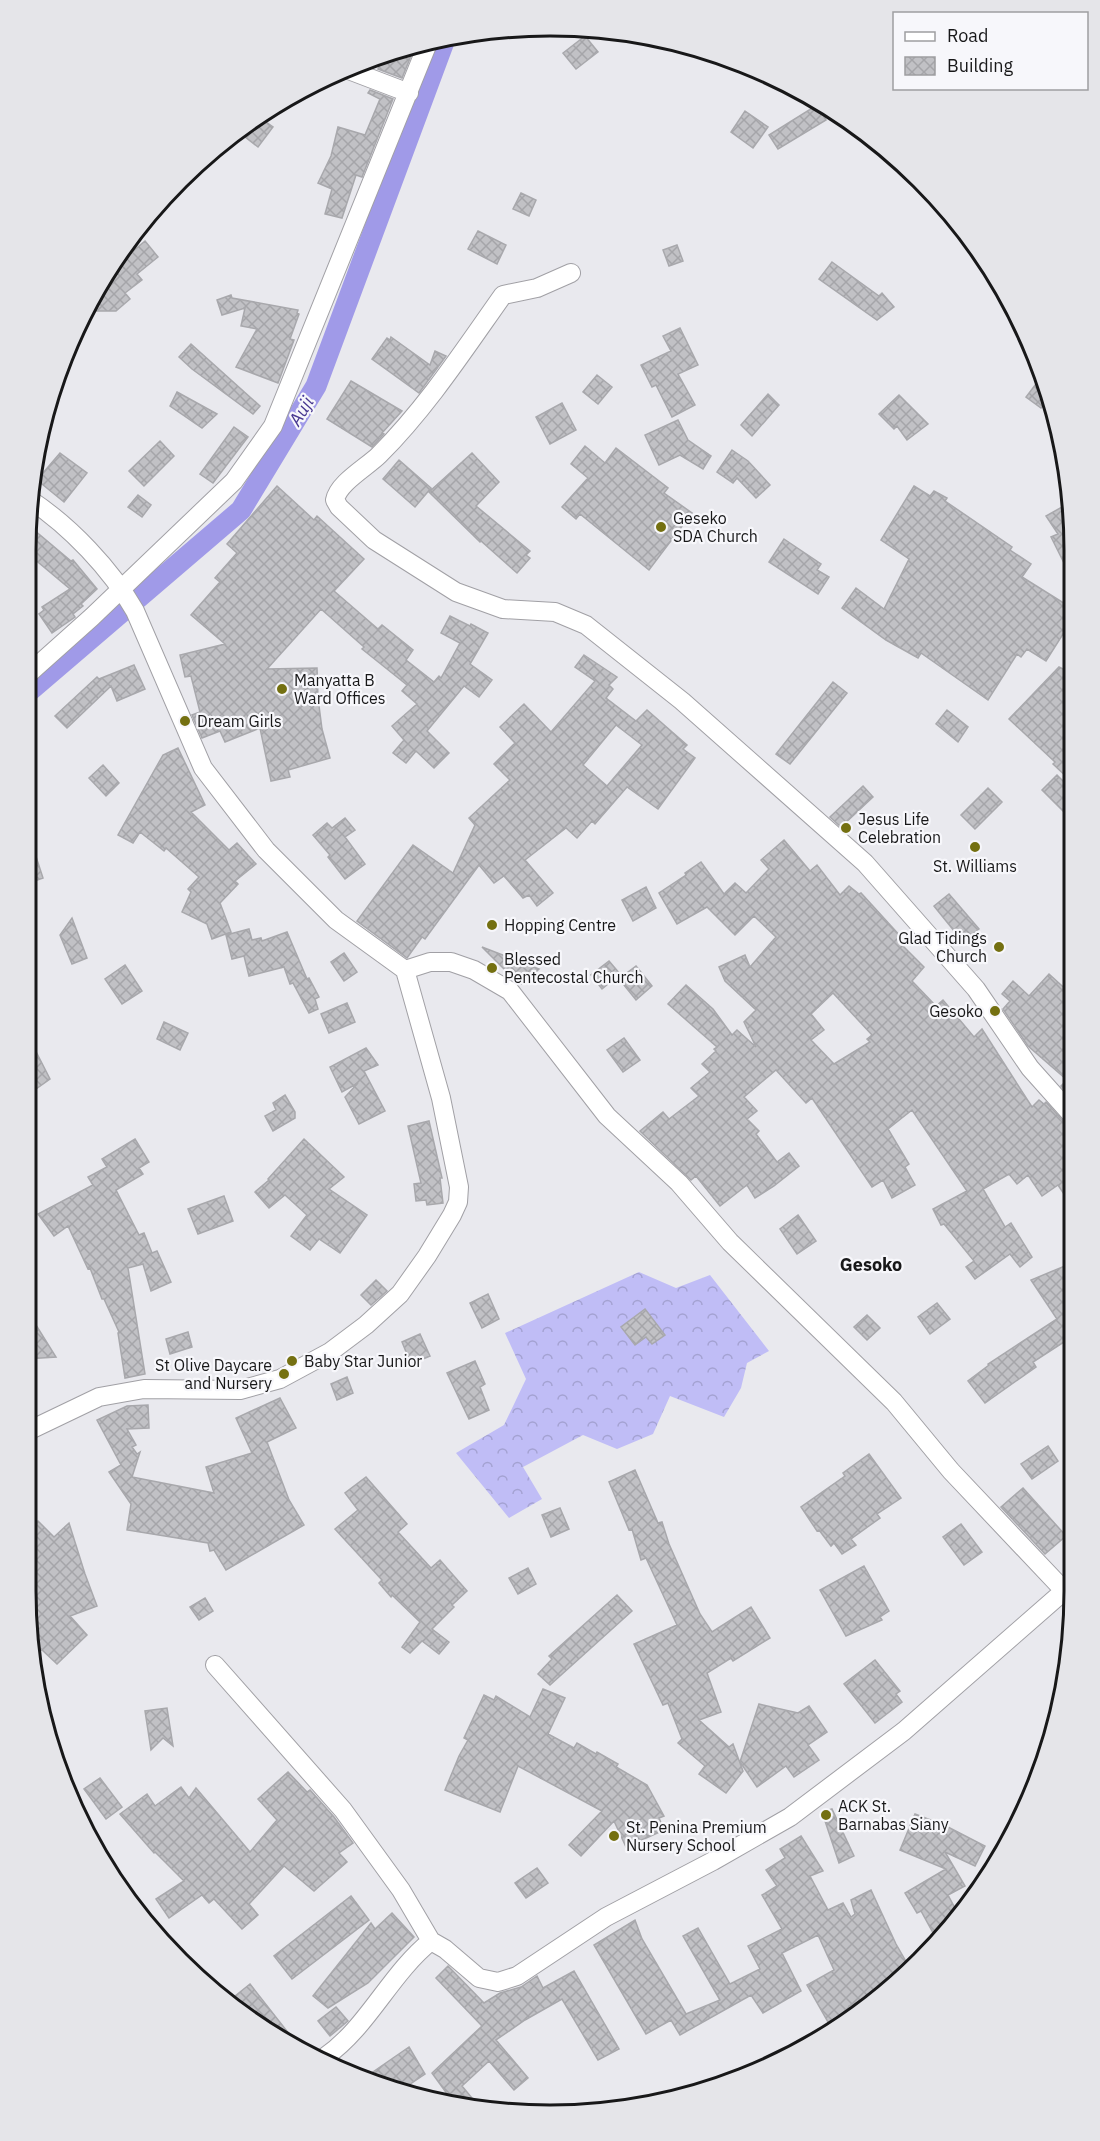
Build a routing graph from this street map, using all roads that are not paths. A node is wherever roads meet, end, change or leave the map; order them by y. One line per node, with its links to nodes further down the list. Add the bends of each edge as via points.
1 (425, 52): 3 (street)
2 (357, 73): 3 (street)
3 (409, 93): 6 (street, via 273,426 234,481)
4 (571, 273): 9 (street, via 537,288 503,295 437,387 379,455 336,494 339,507 374,540 456,592 503,609 555,612 586,625 682,701 865,863 976,988 1030,1068)
5 (38, 506): 6 (street, via 70,530)
6 (123, 590): 7 (street); 8 (street, via 203,768 266,850 336,920)
7 (36, 667)
8 (405, 970): 10 (street, via 441,1098 459,1187 452,1215 400,1294 330,1352 280,1379 240,1390 144,1389 99,1397); 11 (street, via 430,962 451,963 474,970 510,991 607,1116 679,1183 730,1242 894,1402 951,1471)
9 (1064, 1106)
10 (36, 1427)
11 (1064, 1585)
12 (1064, 1596): 14 (street, via 904,1731 790,1817 606,1917 517,1976 498,1982 479,1978)
13 (215, 1665): 14 (street, via 343,1810 401,1890)
14 (431, 1941): 15 (street, via 416,1953 364,2019)
15 (328, 2054)

